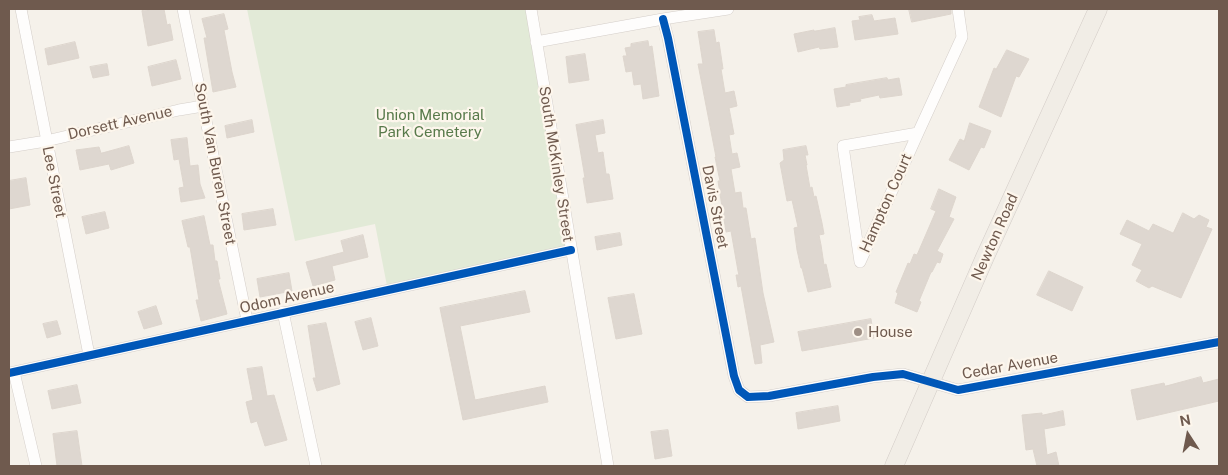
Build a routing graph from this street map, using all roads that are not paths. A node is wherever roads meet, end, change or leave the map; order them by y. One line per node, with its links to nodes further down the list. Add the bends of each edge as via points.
1 (21, 9): 11 (street, Lee Street)
2 (184, 9): 9 (street, South Van Buren Street)
3 (531, 9): 8 (street, South McKinley Street)
4 (728, 9): 7 (street)
5 (958, 9): 10 (street, Hampton Court, via 962,37)
6 (1098, 9): 19 (main road, Newton Road)
7 (662, 19): 8 (street); 20 (street, Davis Street, via 734,376 739,390)
8 (536, 42): 13 (street, South McKinley Street)
9 (203, 106): 11 (street, Dorsett Avenue); 15 (street, South Van Buren Street)
10 (918, 132): 10 (street, Hampton Court, via 874,230 860,262 843,146)
11 (46, 141): 12 (street, Dorsett Avenue); 17 (street, Lee Street)
12 (9, 147)
13 (570, 250): 14 (street, Odom Avenue); 23 (street, South McKinley Street)
14 (282, 312): 15 (street, Odom Avenue); 22 (street)
15 (247, 320): 17 (street, Odom Avenue)
16 (1219, 342): 19 (street, Cedar Avenue, via 958,390)
17 (89, 356): 18 (street, Odom Avenue)
18 (12, 372): 21 (street)
19 (930, 382): 20 (street, Cedar Avenue, via 903,374); 24 (main road, Newton Road)
20 (748, 397)
21 (36, 466)
22 (316, 466)
23 (608, 466)
24 (894, 466)

